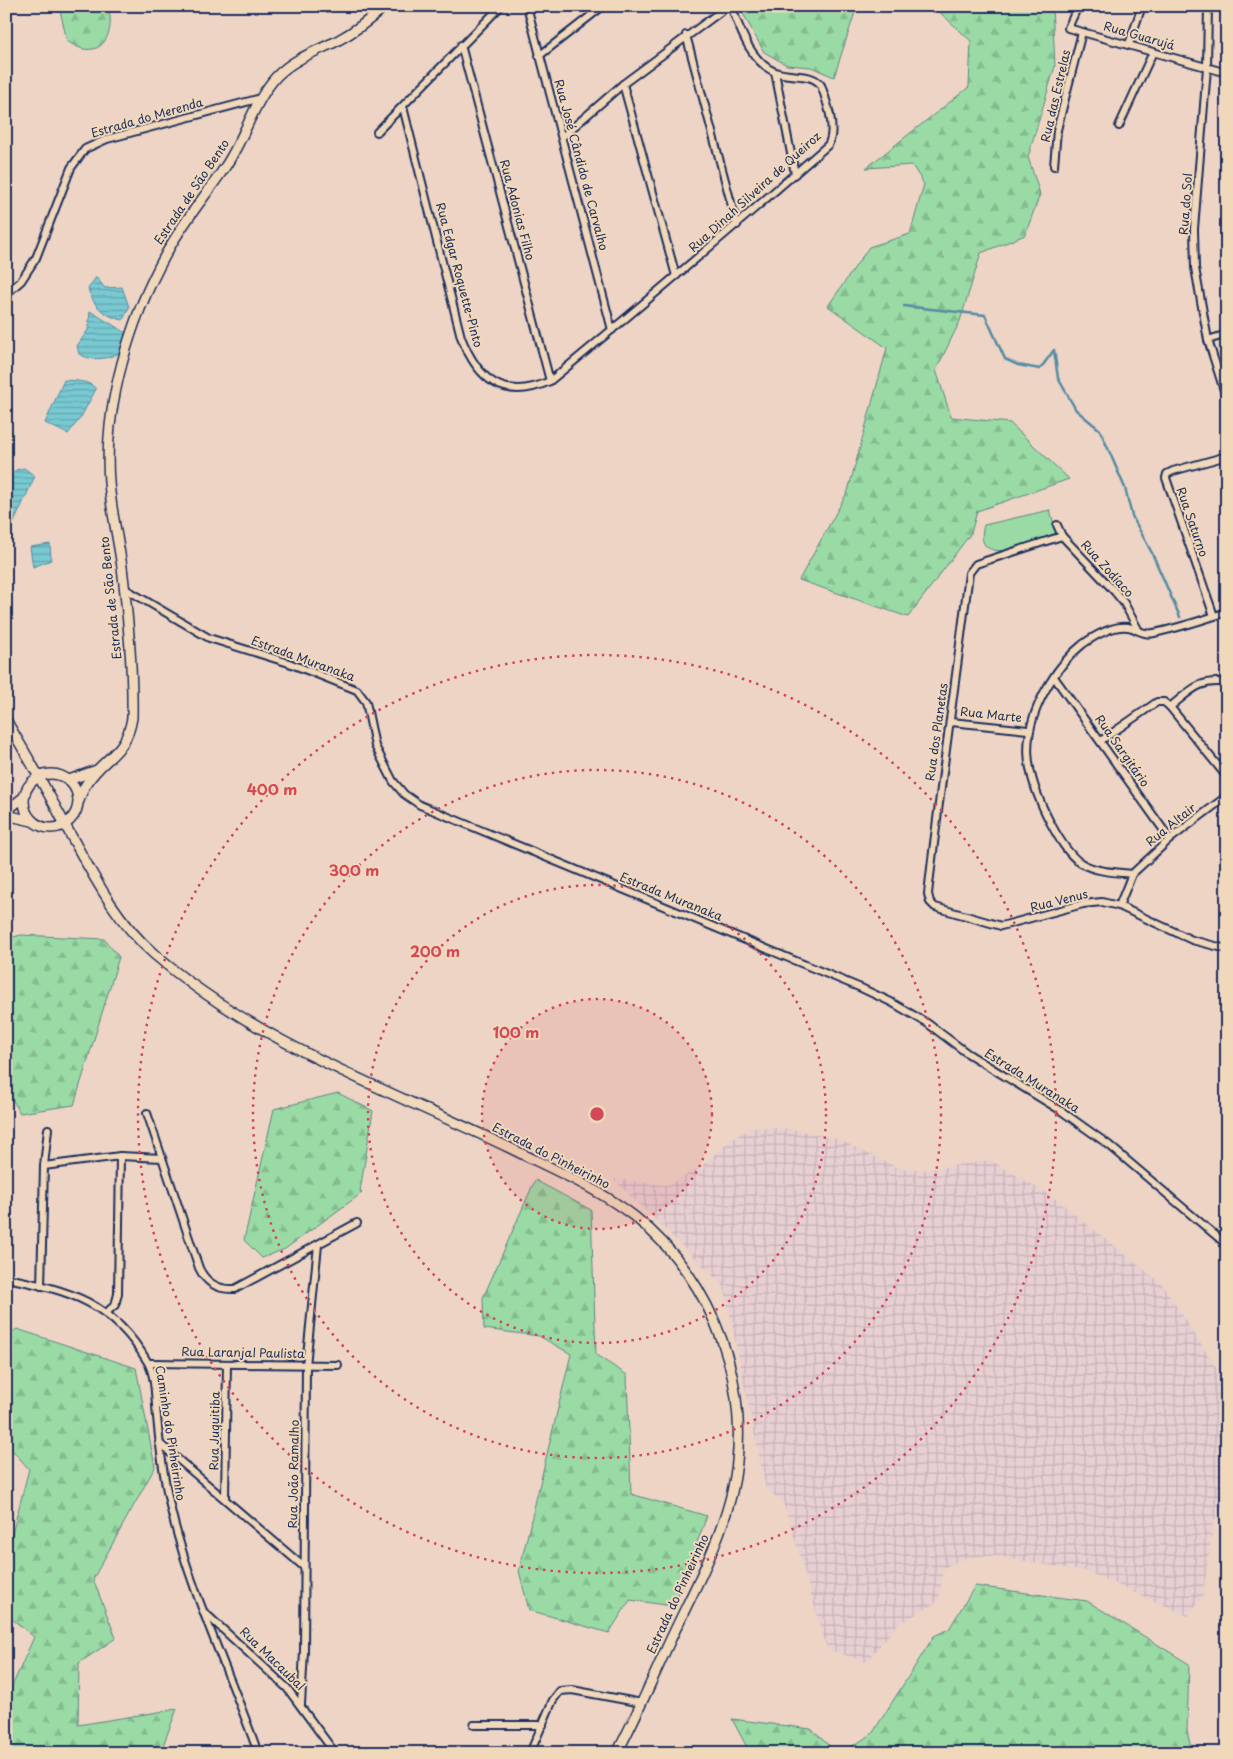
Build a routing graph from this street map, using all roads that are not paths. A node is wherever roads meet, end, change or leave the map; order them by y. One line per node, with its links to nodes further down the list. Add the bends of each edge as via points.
1 (385, 6): 19 (main road, Estrada de São Bento, via 357,29 285,69)
2 (501, 6): 12 (street)
3 (527, 6): 14 (street, Rua José Cândido de Carvalho)
4 (603, 6): 14 (street)
5 (729, 6): 10 (street); 16 (street, via 756,57)
6 (1078, 6): 9 (street, via 1068,28)
7 (1142, 6): 11 (street)
8 (1208, 6): 15 (street, Rua do Sol)
9 (1082, 32): 11 (street, Rua Guarujá); 24 (street, Rua das Estrelas, via 1057,130)
10 (686, 35): 18 (street); 26 (street)
11 (1129, 44): 13 (street, Rua Guarujá)
12 (461, 45): 20 (street); 32 (street, Rua Adonias Filho)
13 (1153, 52): 15 (street, Rua Guarujá); 21 (street)
14 (539, 56): 23 (street, Rua José Cândido de Carvalho)
15 (1207, 68): 17 (street, Rua Guarujá); 31 (street, Rua do Sol, via 1194,250 1196,280)
16 (775, 72): 25 (street); 25 (street, Rua Dinah Silveira de Queiroz, via 818,81 824,92 832,129 828,145)
17 (1227, 73)
18 (623, 84): 23 (street); 27 (street)
19 (261, 98): 28 (street, Estrada do Merenda, via 107,139 85,149 71,168 36,258 21,281); 37 (main road, Estrada de São Bento, via 236,150 166,253 141,305 124,358 108,459 111,506)
20 (403, 107): 22 (street); 32 (street, Rua Edgar Roquette-Pinto, via 461,337 471,359 481,374 504,387 526,390)
21 (1119, 126)
22 (377, 132)
23 (562, 138): 29 (street, Rua José Cândido de Carvalho)
24 (1054, 166)
25 (795, 174): 26 (street, Rua Dinah Silveira de Queiroz)
26 (737, 225): 27 (street, Rua Dinah Silveira de Queiroz)
27 (676, 276): 29 (street, Rua Dinah Silveira de Queiroz)
28 (6, 294)
29 (612, 330): 32 (street, Rua Dinah Silveira de Queiroz)
30 (1227, 334): 31 (street)
31 (1208, 340): 33 (street, Rua do Sol)
32 (550, 381)
33 (1227, 400)
34 (1227, 456): 39 (street, Rua Saturno, via 1173,470 1166,476)
35 (1057, 525): 36 (street, Rua Zodíaco)
36 (1062, 536): 40 (street, Rua Zodíaco, via 1120,597); 45 (street, Rua dos Planetas, via 976,564 969,573)
37 (124, 588): 48 (main road, Estrada de São Bento, via 132,718 122,745 114,757); 71 (street, Estrada Muranaka, via 209,638 288,663 357,690 366,702 375,746 393,781 420,805 861,988 913,1015 1102,1140)
38 (1227, 612): 39 (street)
39 (1214, 616): 40 (street, via 1152,634)
40 (1139, 631): 41 (street, via 1118,627 1096,637 1075,651)
41 (1054, 677): 46 (street); 47 (street, Rua Sargitário)
42 (1227, 683): 43 (street, via 1212,681 1201,684)
43 (1170, 707): 47 (street, via 1164,702 1157,702); 50 (street)
44 (6, 720): 49 (main road, Estrada do Pinheirinho)
45 (951, 722): 46 (street, Rua Marte); 61 (street, Rua dos Planetas)
46 (1028, 730): 60 (street, via 1032,780 1044,809 1066,846 1078,862 1088,867)
47 (1102, 740): 59 (street, Rua Sargitário)
48 (99, 768): 51 (main road, Estrada de São Bento); 54 (main road, Estrada de São Bento, via 86,784)
49 (39, 776): 51 (main road, via 55,773); 53 (main road, via 32,781); 58 (main road, Estrada do Pinheirinho)
50 (1227, 777)
51 (70, 780): 54 (main road)
52 (1227, 796): 59 (street, Rua Altair)
53 (24, 797): 55 (main road); 57 (main road, via 27,814)
54 (79, 801): 58 (main road, via 72,818)
55 (6, 811)
56 (6, 815): 57 (main road)
57 (32, 821): 58 (main road, via 48,828)
58 (65, 824): 83 (main road, Estrada do Pinheirinho, via 105,896 131,931 153,954 207,995 236,1014 339,1068 591,1188 636,1218 667,1248 693,1282 715,1322 733,1378 737,1409 736,1466 714,1548)
59 (1170, 839): 60 (street, Rua Altair)
60 (1132, 874): 62 (street)
61 (928, 894): 62 (street, Rua Venus, via 935,907 1001,926 1083,904 1102,902)
62 (1119, 906): 63 (street, Rua Venus, via 1192,940)
63 (1227, 948)
64 (147, 1113): 67 (street)
65 (48, 1129): 68 (street)
66 (120, 1156): 67 (street); 68 (street); 74 (street, via 118,1294 115,1305)
67 (162, 1158): 70 (street, via 199,1268 213,1285 235,1289)
68 (44, 1166): 73 (street)
69 (356, 1223): 70 (street)
70 (318, 1245): 78 (street, Rua João Ramalho)
71 (1227, 1245)
72 (6, 1278): 73 (street, Caminho do Pinheirinho)
73 (41, 1286): 74 (street, Caminho do Pinheirinho, via 94,1304)
74 (107, 1312): 75 (street, Caminho do Pinheirinho)
75 (149, 1363): 76 (street, Rua Laranjal Paulista); 79 (street, Caminho do Pinheirinho)
76 (227, 1365): 78 (street, Rua Laranjal Paulista); 80 (street, Rua Juquitiba)
77 (338, 1365): 78 (street, Rua Laranjal Paulista)
78 (306, 1366): 81 (street, Rua João Ramalho)
79 (160, 1443): 80 (street); 82 (street, Caminho do Pinheirinho, via 172,1516)
80 (225, 1498): 81 (street)
81 (304, 1567): 84 (street, Rua João Ramalho)
82 (204, 1612): 84 (street, Rua Macaubal, via 267,1668); 87 (street, Caminho do Pinheirinho)
83 (642, 1703): 86 (street, via 564,1690 556,1694); 90 (main road, Estrada do Pinheirinho)
84 (301, 1704): 88 (street, Rua Macaubal)
85 (474, 1725): 86 (street)
86 (542, 1725): 89 (street)
87 (258, 1753)
88 (335, 1753)
89 (530, 1753)
90 (617, 1753)

